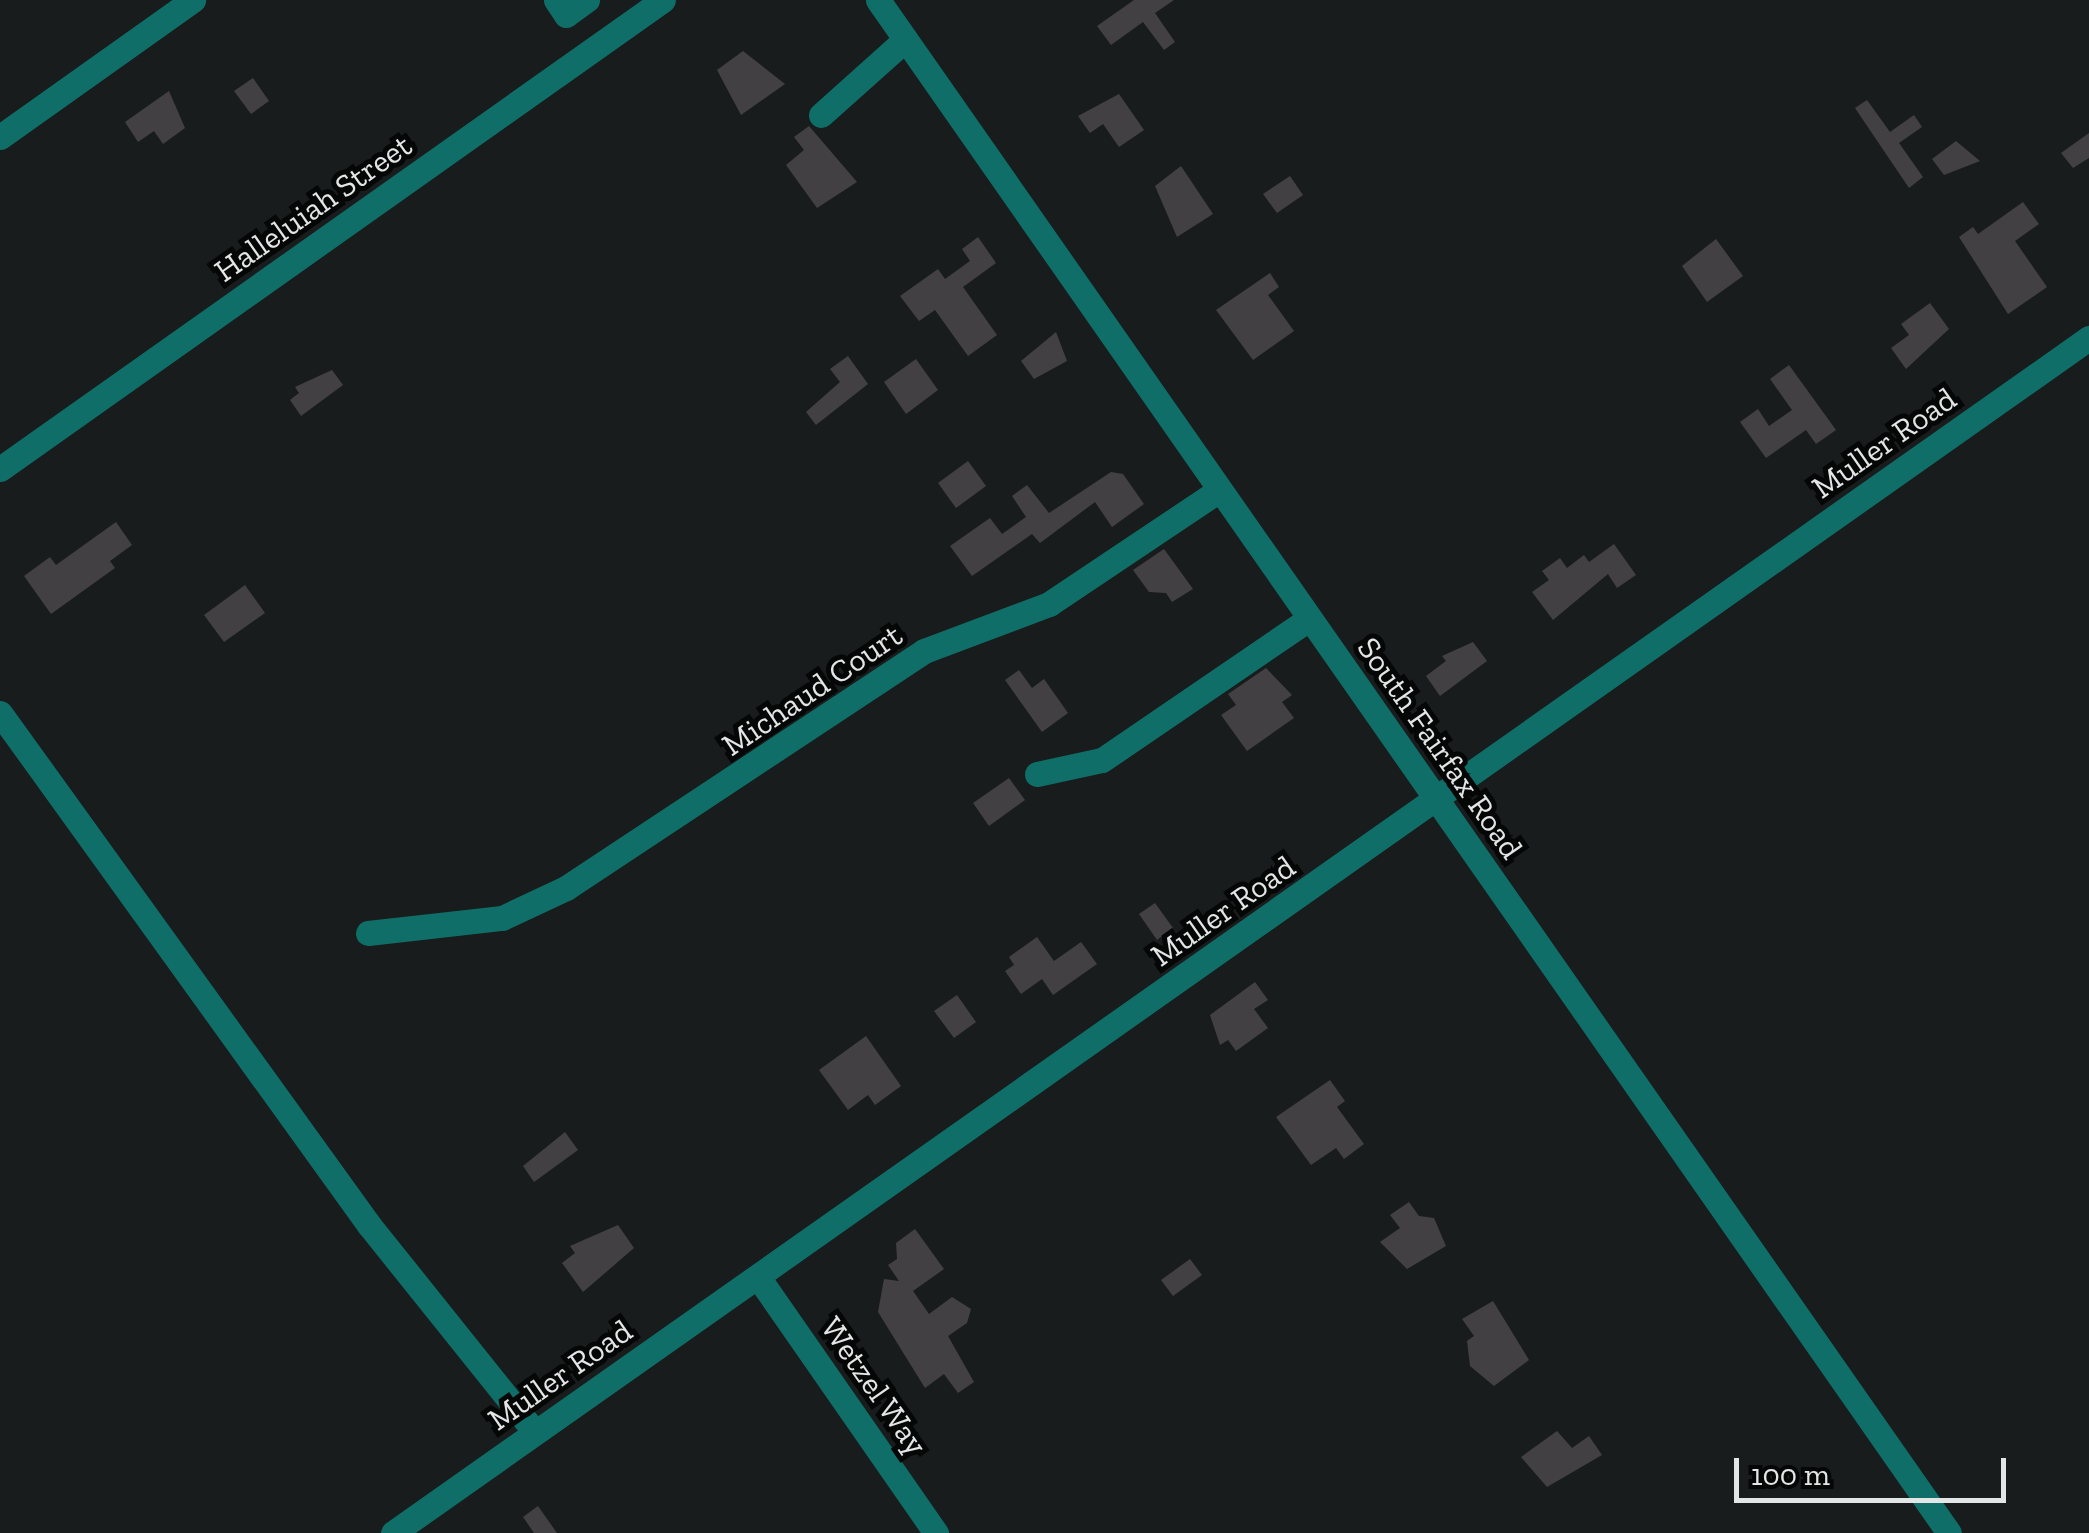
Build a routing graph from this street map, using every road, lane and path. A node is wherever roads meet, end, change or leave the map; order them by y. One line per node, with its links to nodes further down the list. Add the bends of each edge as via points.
1 (193, 0): 6 (street)
2 (663, 0): 8 (street, Halleluiah Street)
3 (878, 0): 4 (street, South Fairfax Road)
4 (906, 40): 5 (street); 9 (street, South Fairfax Road)
5 (821, 114)
6 (0, 136)
7 (2089, 338): 13 (street, Muller Road)
8 (0, 469)
9 (1218, 491): 10 (street, South Fairfax Road); 14 (street, Michaud Court, via 1049,604 924,652 566,888 502,918)
10 (1309, 619): 12 (street, via 1102,760); 13 (street, South Fairfax Road)
11 (0, 712): 16 (street, via 369,1225)
12 (1037, 774)
13 (1437, 800): 15 (street, Muller Road); 19 (street, South Fairfax Road)
14 (368, 933)
15 (758, 1277): 16 (street, Muller Road); 18 (street, Wetzel Way)
16 (534, 1432): 17 (street, Muller Road)
17 (393, 1533)
18 (936, 1533)
19 (1949, 1533)

